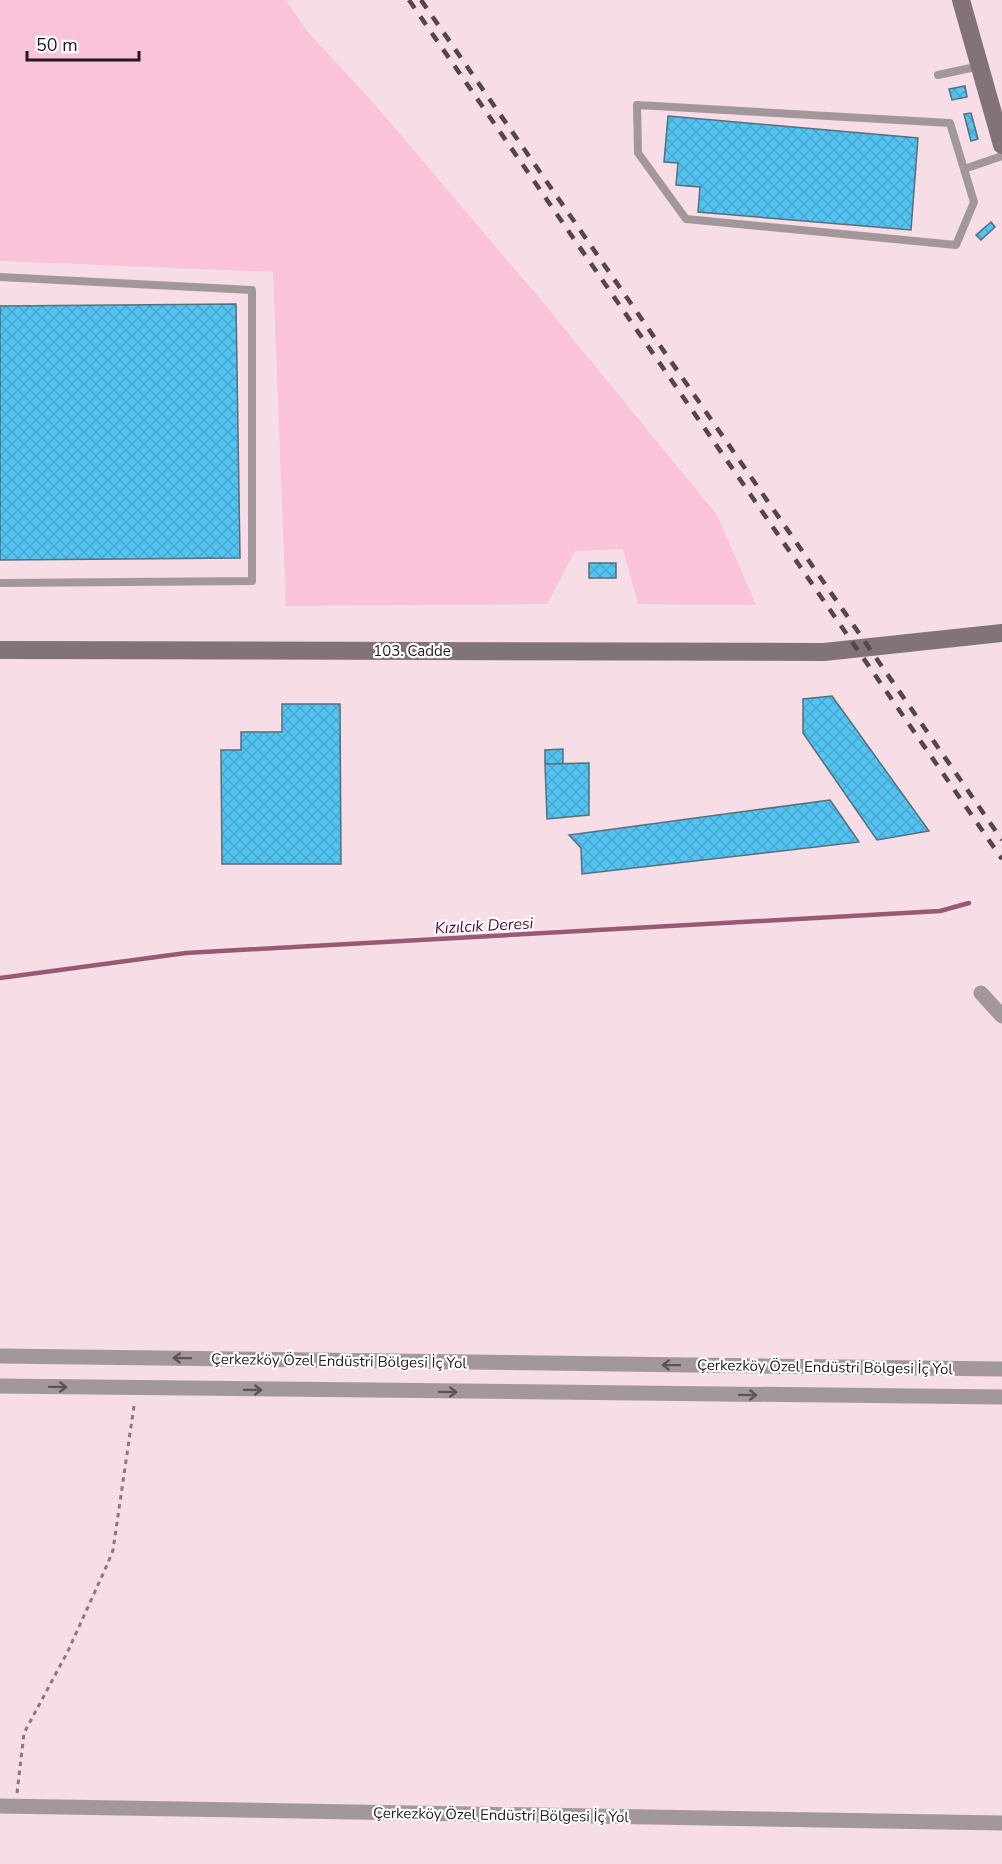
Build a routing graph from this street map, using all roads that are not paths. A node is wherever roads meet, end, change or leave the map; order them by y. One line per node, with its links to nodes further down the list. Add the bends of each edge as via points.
1 (961, 0): 2 (street)
2 (980, 66): 3 (lane); 4 (street)
3 (938, 75)
4 (1002, 145)
5 (1002, 156): 6 (lane)
6 (964, 168): 6 (lane, via 950,123 636,105 638,153 686,219 956,245 974,202)
7 (0, 277): 8 (lane, via 252,290 252,580)
8 (0, 583)
9 (1002, 633): 10 (street, 103. Cadde, via 824,652)
10 (0, 650)
11 (981, 993): 12 (street)
12 (1002, 1016)
13 (0, 1356): 14 (street, Çerkezköy Özel Endüstri Bölgesi İç Yol, one-way to 13)
14 (1002, 1369)
15 (0, 1386): 16 (street, Çerkezköy Özel Endüstri Bölgesi İç Yol, one-way to 16)
16 (1002, 1397)
17 (7, 1806): 18 (street, Çerkezköy Özel Endüstri Bölgesi İç Yol)
18 (1002, 1823)

